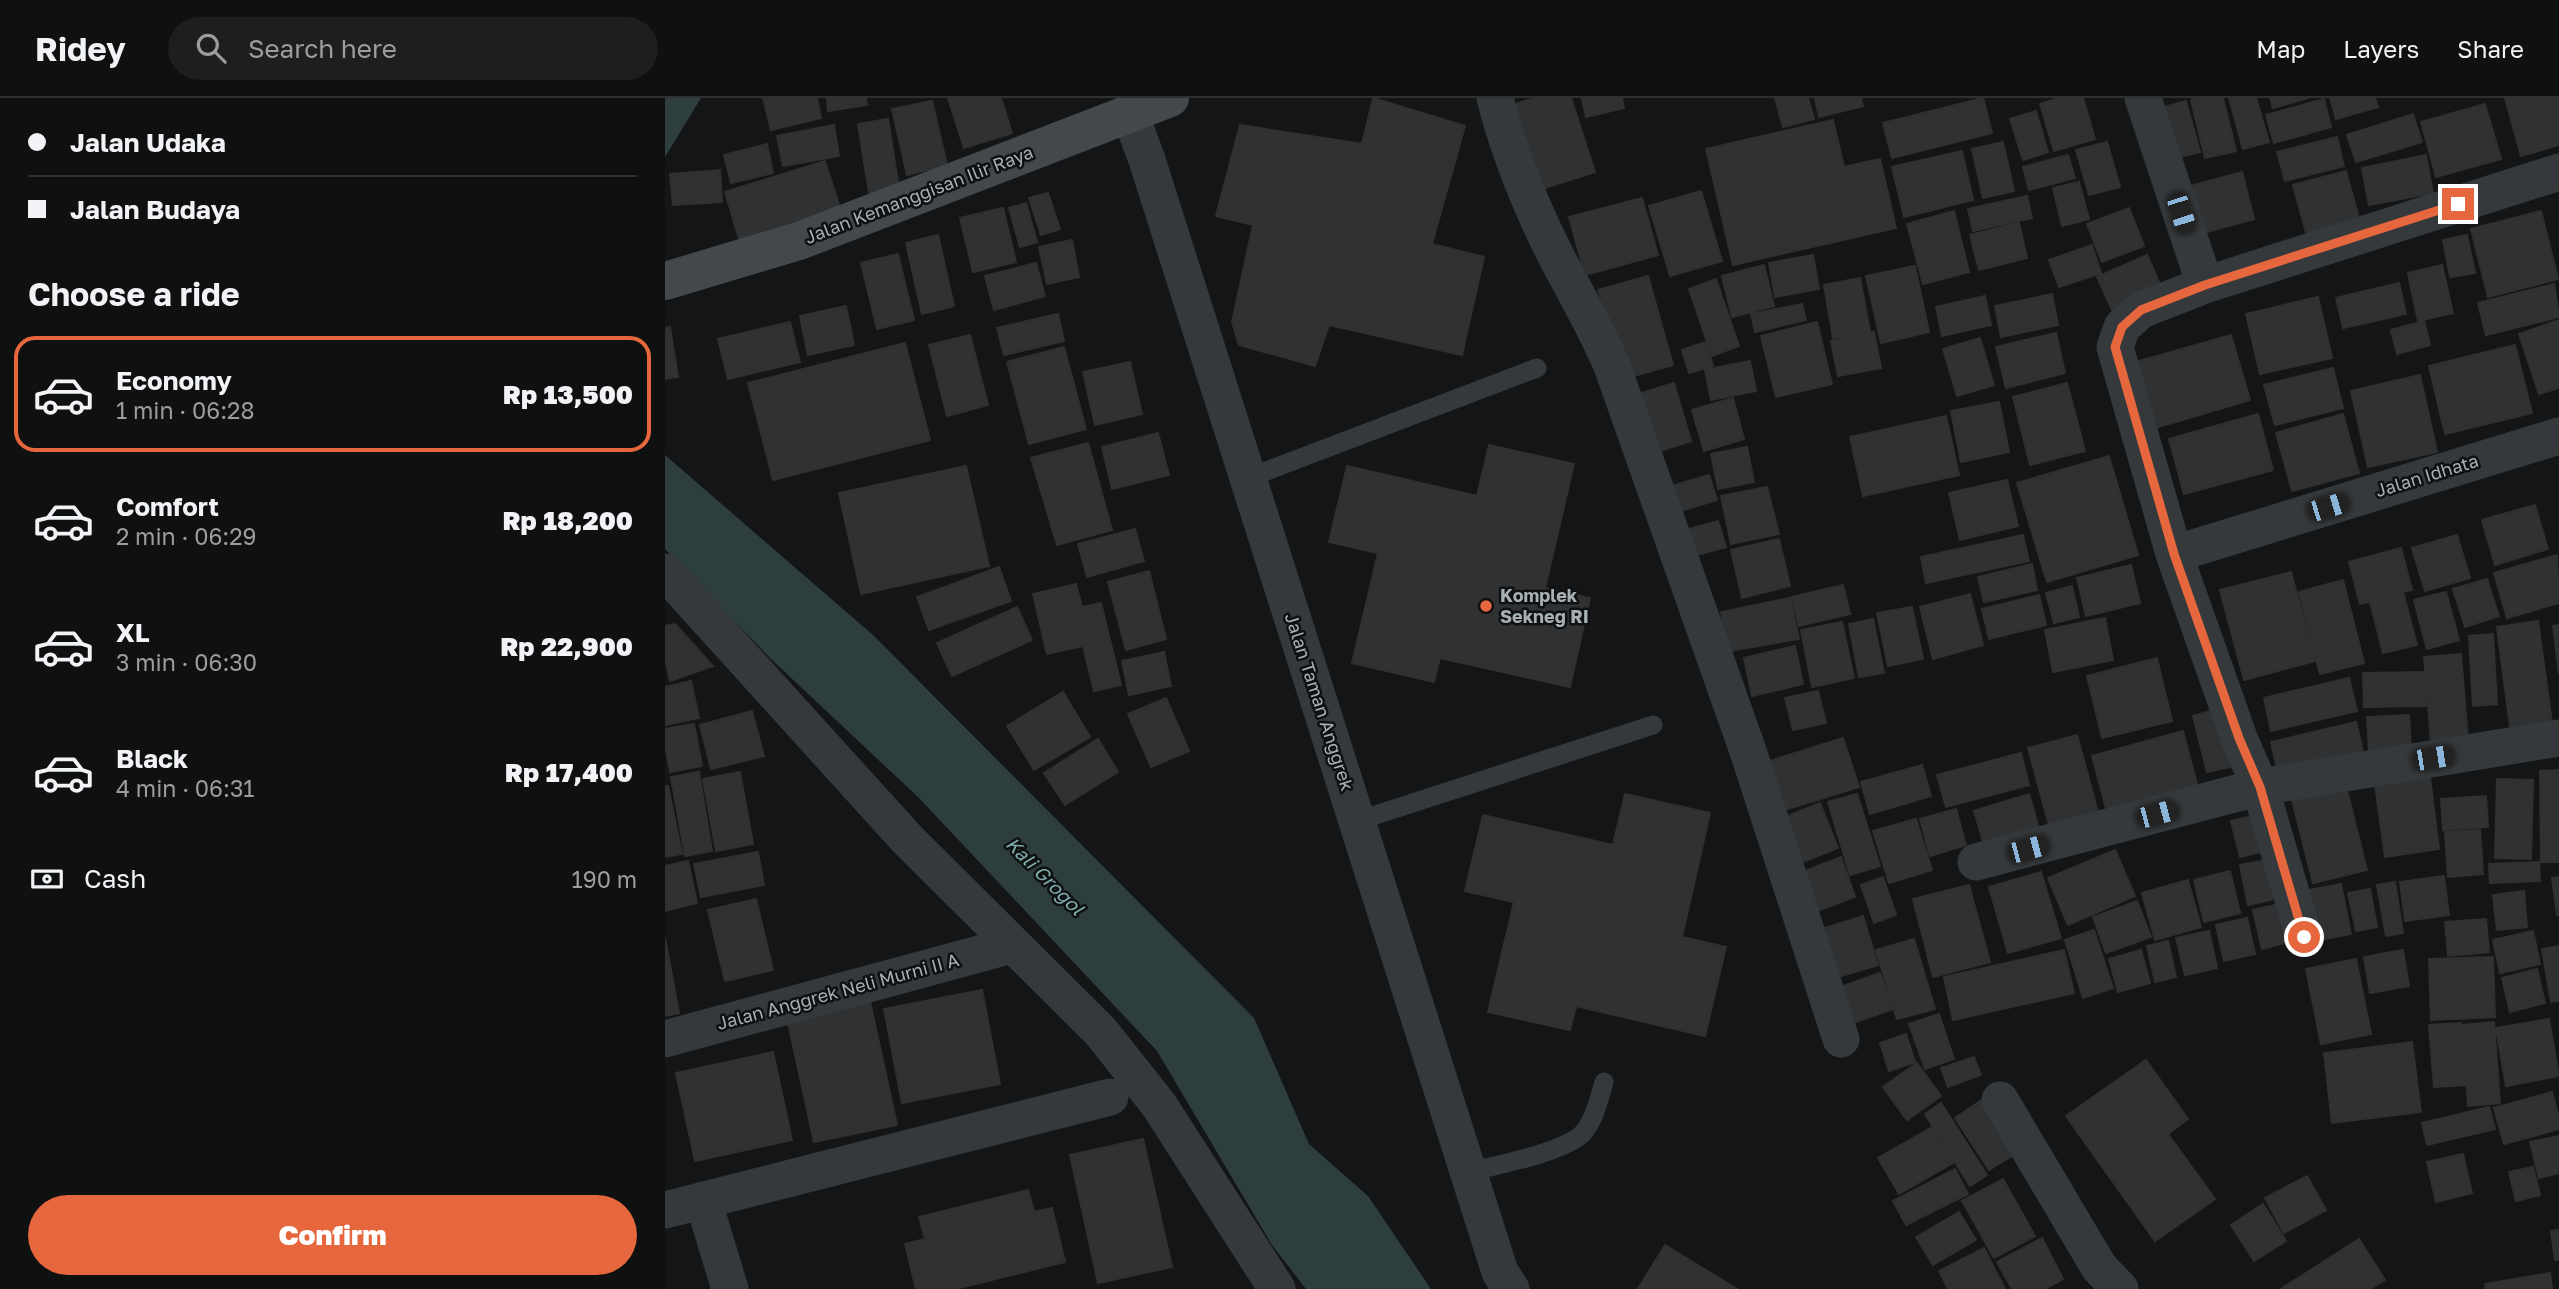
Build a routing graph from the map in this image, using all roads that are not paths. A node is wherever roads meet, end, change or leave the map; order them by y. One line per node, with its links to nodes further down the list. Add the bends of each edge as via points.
1 (1495, 98): 20 (street, via 1536,212 1612,366 1748,751)
2 (2143, 98): 6 (street)
3 (1156, 103): 5 (street, Jalan Kemanggisan Ilir Raya, via 799,242); 9 (street, Jalan Taman Anggrek, via 1147,160)
4 (2559, 172): 6 (street)
5 (665, 281)
6 (2205, 285): 10 (street, via 2141,310 2122,327 2115,347)
7 (1537, 368): 9 (lane)
8 (2559, 436): 10 (street, Jalan Idhata)
9 (1248, 478): 15 (street, Jalan Taman Anggrek)
10 (2174, 554): 14 (street)
11 (665, 572): 18 (street, via 907,839)
12 (1653, 725): 15 (lane)
13 (2559, 738): 14 (street)
14 (2260, 787): 16 (street); 17 (street)
15 (1357, 821): 24 (street, Jalan Taman Anggrek)
16 (1976, 862)
17 (2304, 937)
18 (1012, 945): 19 (street, Jalan Anggrek Neli Murni II A); 28 (street, via 1101,1032 1159,1105)
19 (665, 1039)
20 (1841, 1039)
21 (1604, 1082): 24 (lane, via 1594,1117 1582,1134 1560,1147)
22 (1109, 1097): 25 (street)
23 (2000, 1100): 30 (street, via 2099,1267)
24 (1469, 1172): 29 (street, Jalan Taman Anggrek, via 1500,1272)
25 (703, 1200): 26 (street); 27 (street)
26 (665, 1210)
27 (730, 1289)
28 (1277, 1289)
29 (1511, 1289)
30 (2120, 1289)

